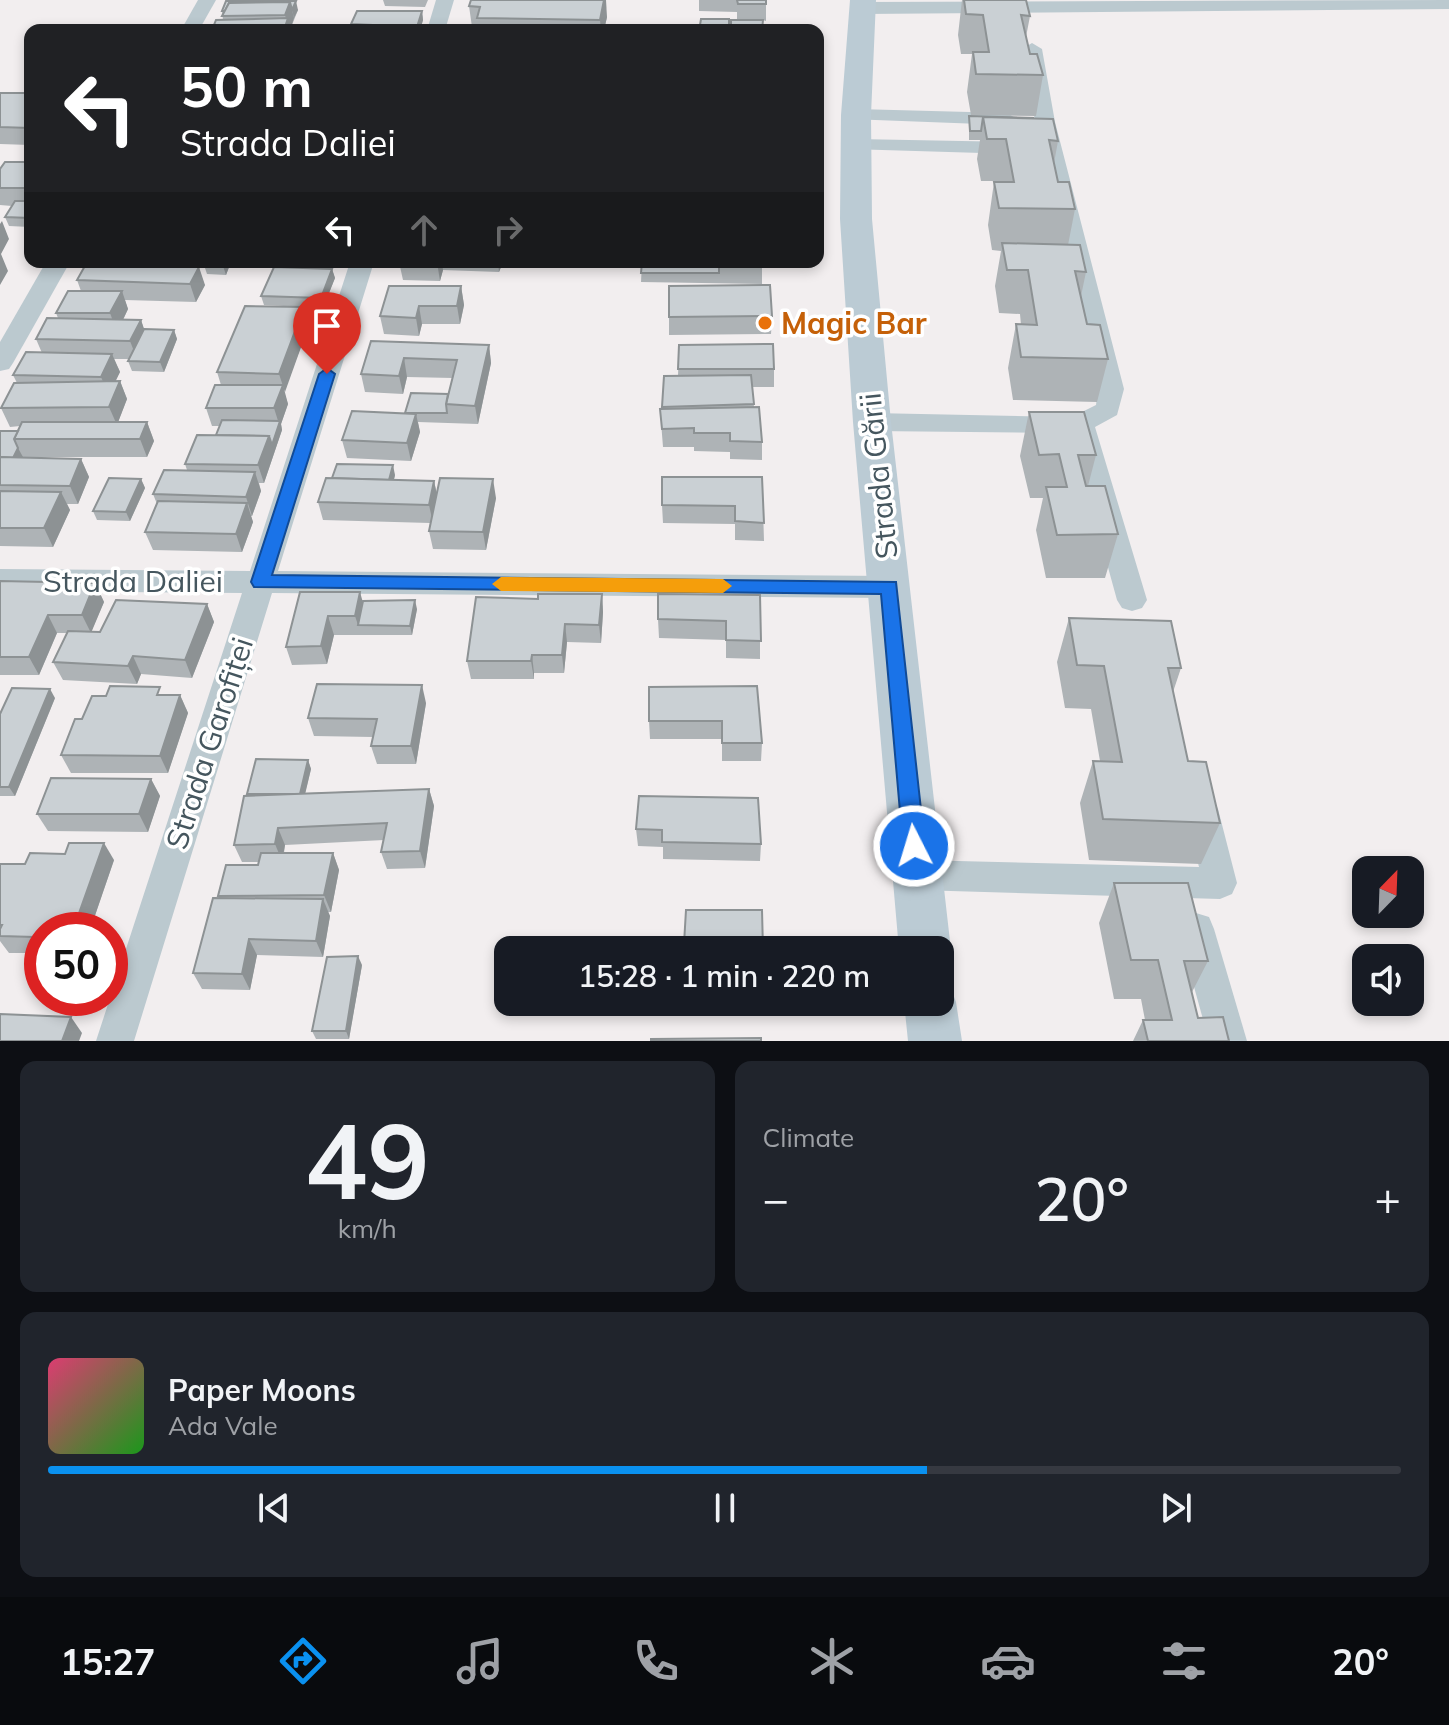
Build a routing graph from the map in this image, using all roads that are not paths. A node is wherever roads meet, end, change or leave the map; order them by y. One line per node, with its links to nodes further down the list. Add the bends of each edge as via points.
1 (207, 0): 5 (street)
2 (445, 0): 6 (street)
3 (863, 4): 4 (street); 9 (main road, Strada Gării)
4 (1449, 4)
5 (193, 24)
6 (438, 24)
7 (1032, 49): 8 (street)
8 (1045, 121): 9 (street); 10 (street)
9 (856, 130): 10 (street); 14 (main road, Strada Gării, via 856,219)
10 (1052, 149): 15 (street, via 1111,389 1108,409)
11 (55, 268): 13 (street)
12 (360, 268): 17 (street, Strada Garofiței)
13 (0, 363)
14 (872, 422): 15 (street); 18 (main road, Strada Gării)
15 (1082, 423): 19 (street)
16 (0, 580): 17 (street, Strada Daliei)
17 (260, 582): 18 (street, Strada Daliei); 25 (street, Strada Garofiței)
18 (890, 587): 21 (main road, Strada Gării)
19 (1132, 600)
20 (1193, 777): 22 (street, via 1220,883)
21 (917, 875): 22 (street); 23 (main road, Strada Gării)
22 (1183, 883): 27 (street)
23 (924, 936)
24 (932, 1016): 26 (main road)
25 (115, 1041)
26 (935, 1041)
27 (1228, 1041)

